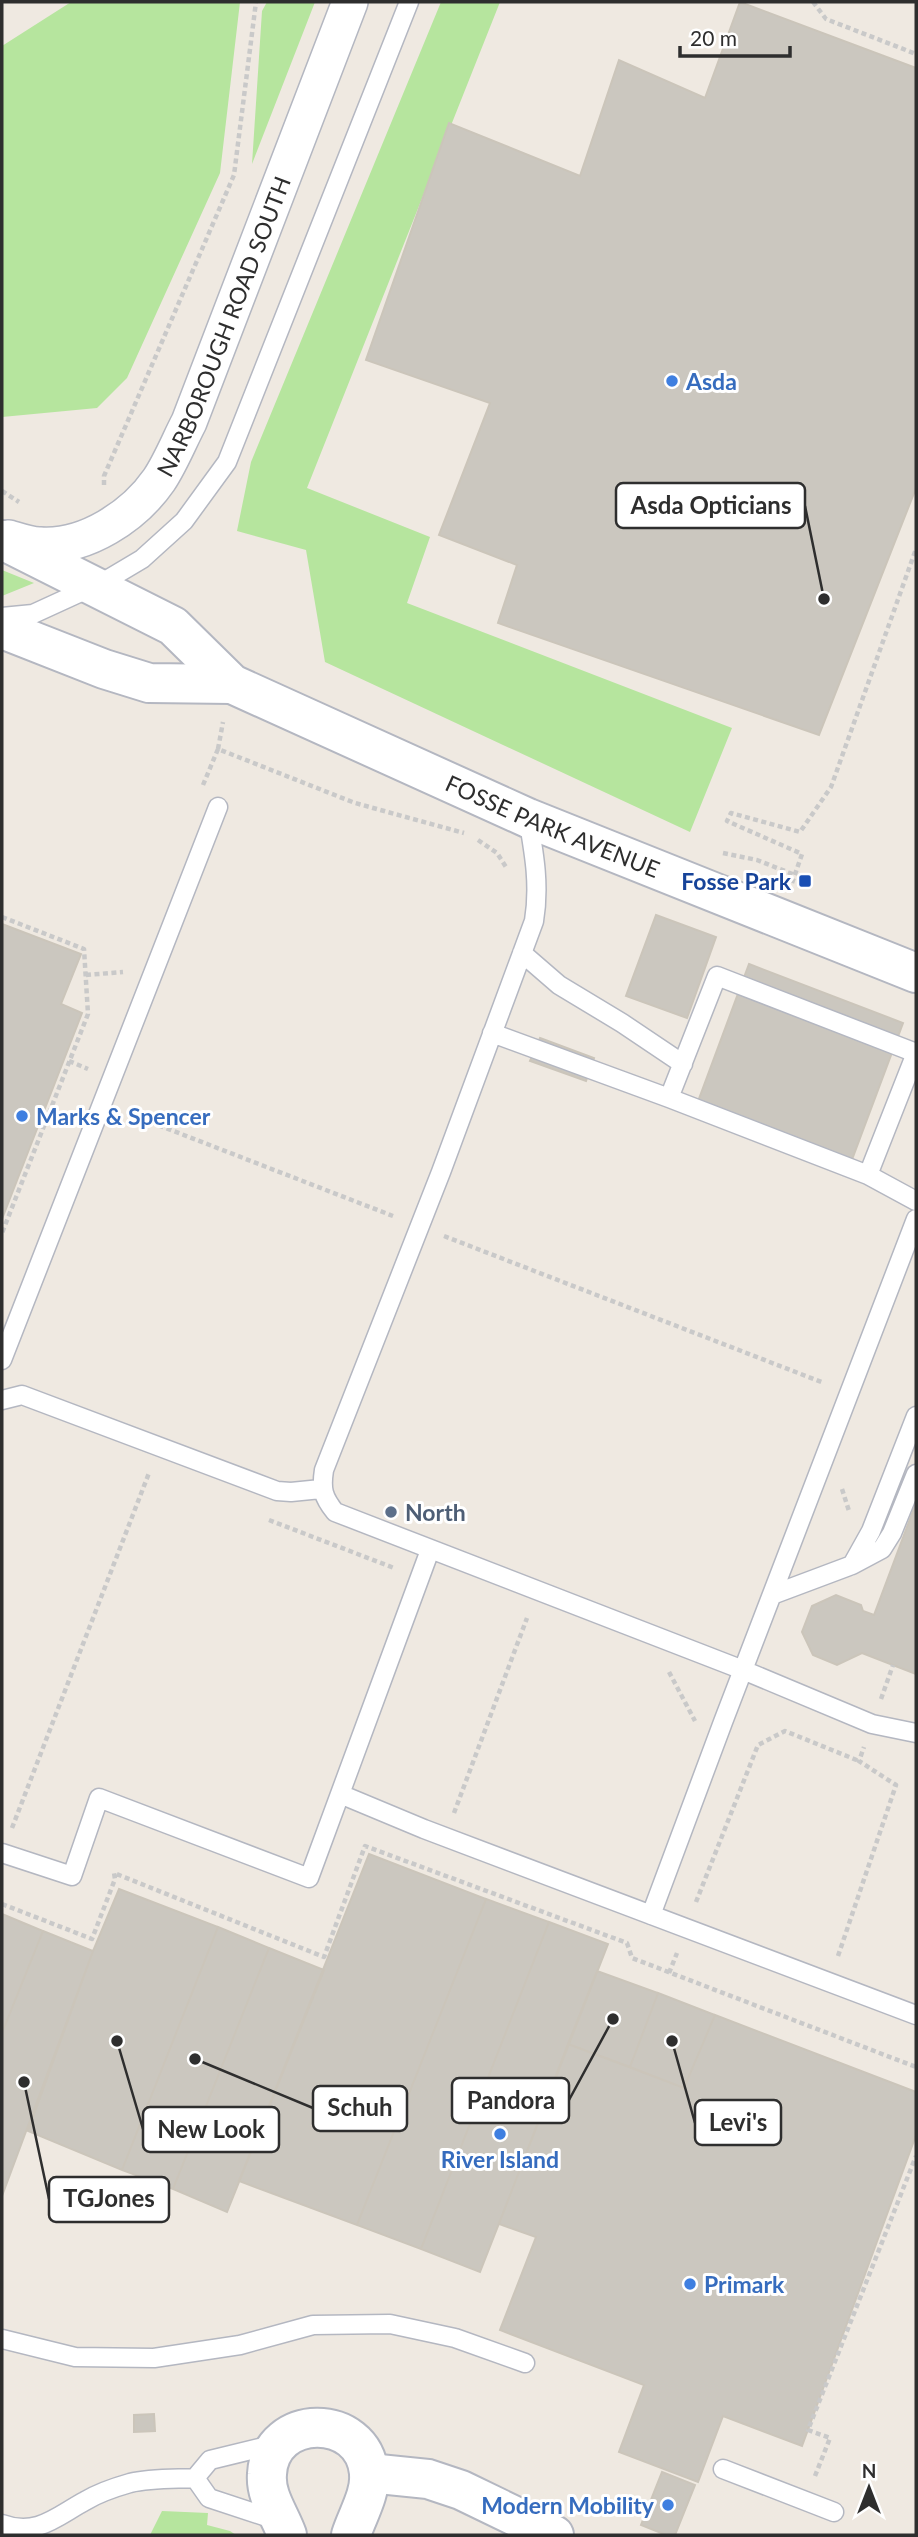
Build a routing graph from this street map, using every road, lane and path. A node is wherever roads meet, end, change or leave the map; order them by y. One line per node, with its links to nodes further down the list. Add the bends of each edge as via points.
1 (256, 2): 7 (path, via 234,176 104,476)
2 (350, 2): 9 (street, NARBOROUGH ROAD SOUTH, via 189,422 161,478 119,521 68,543 40,545)
3 (409, 2): 11 (lane, via 227,462 184,521 142,559)
4 (813, 2): 5 (path, via 826,19)
5 (916, 54)
6 (2, 491): 8 (path)
7 (104, 496)
8 (32, 505)
9 (2, 539): 11 (street, FOSSE PARK AVENUE)
10 (916, 548): 20 (path, via 831,787 800,832 731,813 727,821 802,854)
11 (93, 585): 12 (lane, via 33,614); 14 (street, FOSSE PARK AVENUE, via 173,626)
12 (2, 617)
13 (2, 629): 14 (street, FOSSE PARK AVENUE, via 149,683)
14 (232, 684): 17 (street, FOSSE PARK AVENUE)
15 (198, 797): 18 (path, via 218,749 355,803 471,835 497,853)
16 (218, 807): 29 (lane)
17 (528, 818): 20 (street, FOSSE PARK AVENUE); 21 (lane, via 538,897)
18 (508, 870)
19 (2, 917): 24 (path, via 84,949)
20 (781, 918): 23 (street, FOSSE PARK AVENUE)
21 (522, 953): 25 (lane); 28 (lane, via 559,985)
22 (131, 971): 24 (path)
23 (916, 973)
24 (86, 975): 27 (path, via 88,1014)
25 (492, 1033): 30 (lane); 34 (lane)
26 (916, 1053): 28 (lane, via 717,976); 31 (lane)
27 (69, 1061): 29 (path, via 95,1072); 35 (path)
28 (683, 1064): 30 (lane)
29 (107, 1091): 34 (path, via 121,1111); 36 (lane)
30 (670, 1098): 31 (lane)
31 (868, 1175): 32 (lane)
32 (916, 1201)
33 (916, 1219): 37 (lane)
34 (419, 1227): 37 (path); 42 (lane, via 324,1470)
35 (2, 1233)
36 (2, 1360)
37 (850, 1392): 45 (lane)
38 (2, 1400): 42 (lane, via 22,1395 277,1491)
39 (916, 1416): 44 (lane, via 871,1531)
40 (149, 1473): 54 (path)
41 (916, 1474): 44 (lane, via 882,1549)
42 (321, 1489): 43 (lane, via 335,1512)
43 (430, 1550): 48 (lane); 52 (lane)
44 (852, 1565): 45 (lane)
45 (772, 1595): 48 (lane)
46 (527, 1618): 53 (path)
47 (893, 1665): 49 (path)
48 (743, 1670): 49 (lane); 56 (lane)
49 (872, 1724): 50 (lane); 51 (path)
50 (916, 1733)
51 (859, 1760): 57 (path, via 785,1731 758,1745); 59 (path, via 896,1785)
52 (340, 1794): 53 (lane); 54 (lane, via 309,1878 99,1798 72,1876)
53 (445, 1837): 56 (lane)
54 (2, 1853)
55 (2, 1904): 58 (path, via 92,1939 114,1873 324,1957 365,1846 627,1943 632,1958)
56 (651, 1915): 57 (lane)
57 (686, 1928): 58 (path); 59 (lane)
58 (670, 1973): 61 (path)
59 (828, 1984): 60 (lane)
60 (916, 2015)
61 (916, 2067)
62 (916, 2156): 69 (path, via 808,2430 830,2438)
63 (2, 2339): 64 (lane, via 75,2357 154,2358 240,2345 313,2325 390,2324 455,2338)
64 (526, 2363)
65 (280, 2443): 67 (street, via 309,2427 326,2427 355,2443); 68 (lane, via 210,2460); 72 (street, via 271,2457 267,2485)
66 (723, 2469): 70 (lane)
67 (369, 2473): 74 (street, via 368,2490); 75 (street, via 428,2479 461,2490)
68 (195, 2478): 72 (lane, via 209,2498 250,2509); 73 (lane, via 132,2482)
69 (812, 2483)
70 (834, 2512)
71 (2, 2525): 73 (lane)
72 (285, 2529)
73 (29, 2532)
74 (351, 2535)
75 (554, 2535)

